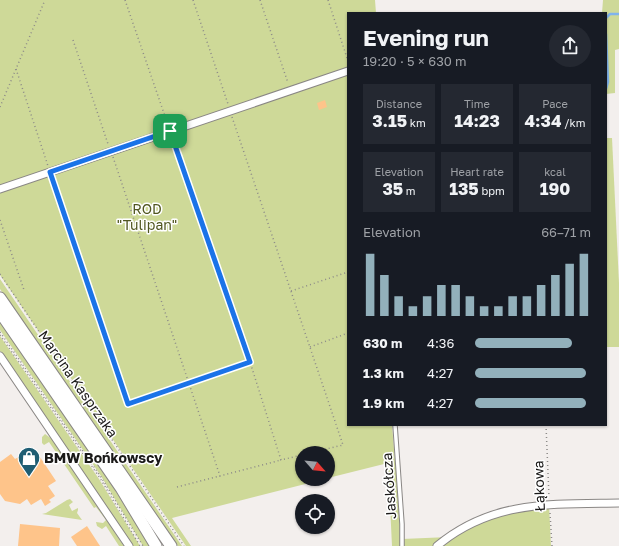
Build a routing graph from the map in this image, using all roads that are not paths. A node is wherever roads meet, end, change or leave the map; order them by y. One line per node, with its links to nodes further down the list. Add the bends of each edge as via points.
1 (347, 71): 2 (street)
2 (0, 189)
3 (0, 298): 10 (main road, Marcina Kasprzaka)
4 (0, 312): 9 (main road, Marcina Kasprzaka, via 118,482)
5 (0, 356): 8 (street)
6 (395, 426): 11 (lane, Jaskółcza)
7 (619, 503): 12 (street, via 523,507 491,515 465,527)
8 (129, 546)
9 (156, 546)
10 (171, 546)
11 (402, 546)
12 (437, 546)

